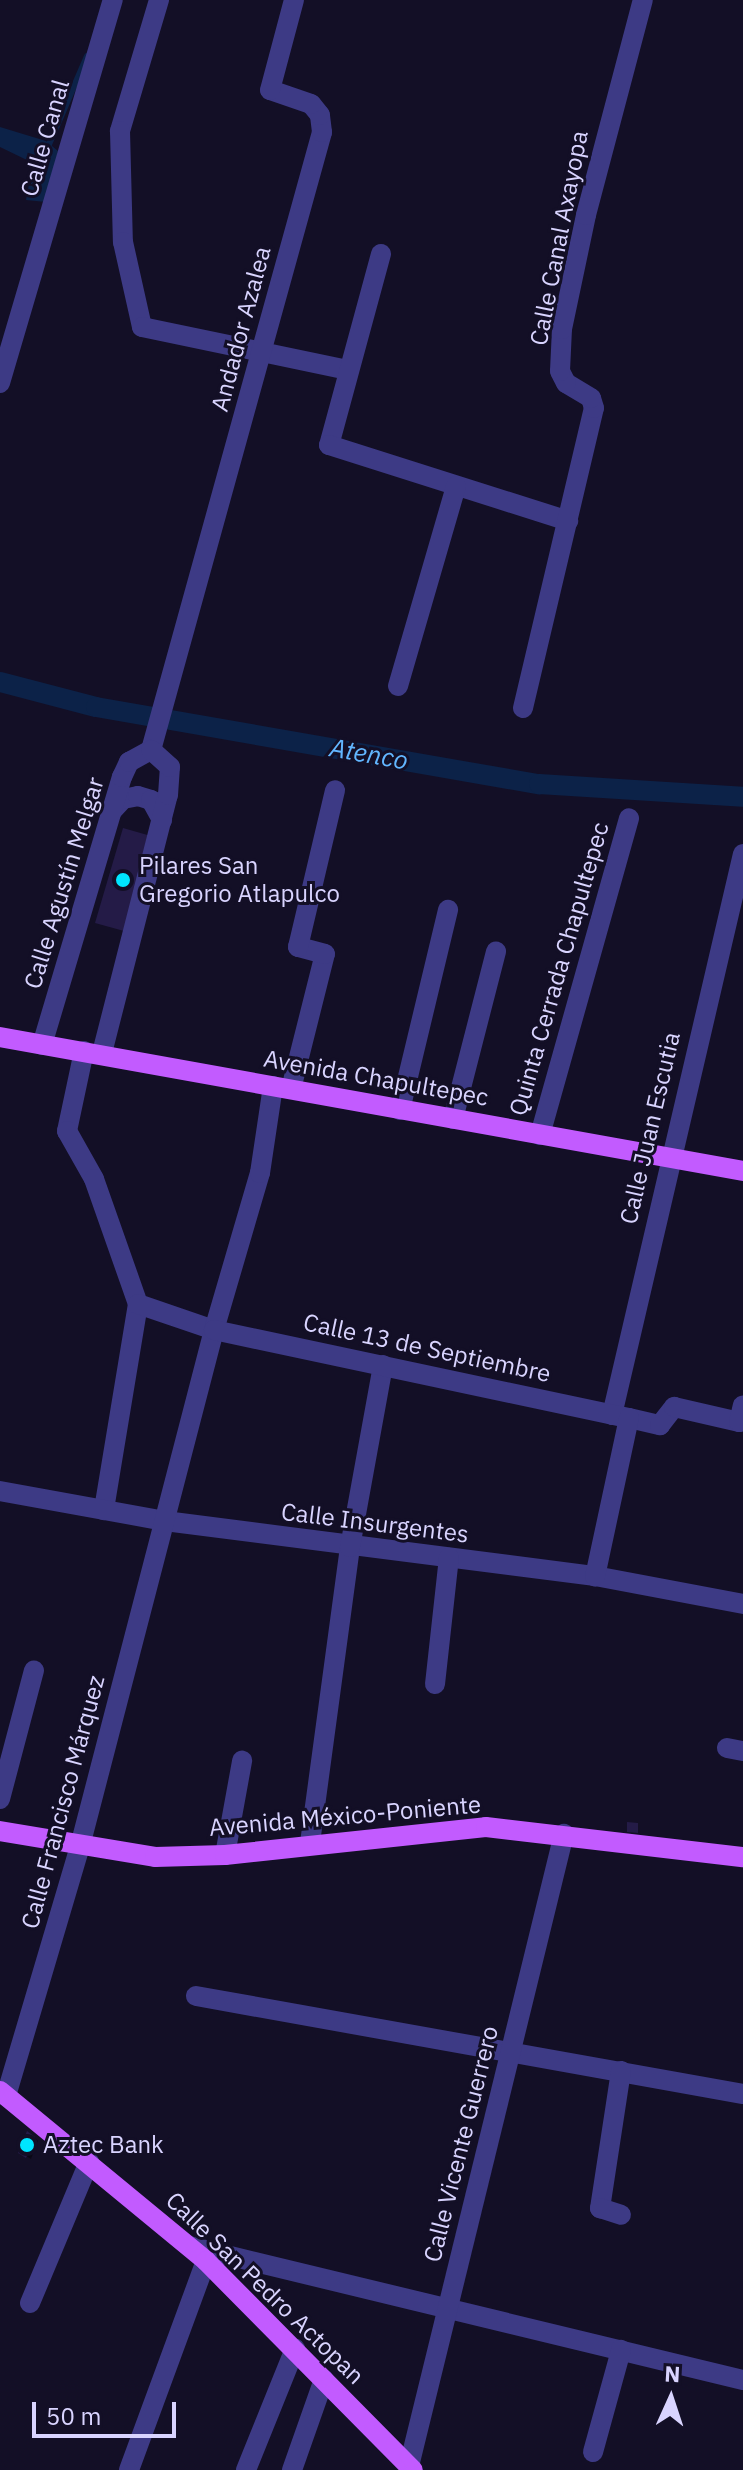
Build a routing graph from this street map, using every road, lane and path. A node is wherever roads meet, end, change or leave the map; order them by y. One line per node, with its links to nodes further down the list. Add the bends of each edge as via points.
1 (113, 0): 8 (street, Calle Canal)
2 (159, 0): 6 (street, via 120,131 123,242 142,327)
3 (294, 0): 6 (street, Andador Azalea, via 270,90 311,104 320,115 322,132)
4 (643, 0): 10 (street, Calle Canal Axayopa, via 562,329 560,371 566,383 591,398 594,408)
5 (381, 254): 7 (street)
6 (262, 353): 7 (street); 13 (street, Andador Azalea)
7 (347, 370): 9 (street, via 329,445)
8 (0, 383)
9 (456, 486): 10 (street); 11 (street)
10 (568, 521): 12 (street, Calle Canal Axayopa)
11 (398, 686)
12 (523, 708)
13 (151, 750): 15 (street, Calle Agustín Melgar, via 129,762); 17 (street, via 170,767)
14 (335, 790): 24 (street, via 298,947 325,954)
15 (112, 811): 17 (street, via 123,799 138,796 151,800); 22 (street, Calle Agustín Melgar)
16 (629, 818): 27 (street, Quinta Cerrada Chapultepec)
17 (162, 820): 23 (street)
18 (743, 854): 28 (street, Calle Juan Escutia)
19 (448, 910): 25 (street)
20 (496, 951): 26 (street)
21 (0, 1037): 22 (main road, Avenida Chapultepec)
22 (42, 1045): 23 (main road, Avenida Chapultepec)
23 (93, 1052): 24 (main road, Avenida Chapultepec); 30 (street, via 67,1131 94,1179)
24 (282, 1087): 25 (main road, Avenida Chapultepec); 31 (street)
25 (400, 1110): 26 (main road, Avenida Chapultepec)
26 (453, 1119): 27 (main road, Avenida Chapultepec)
27 (540, 1135): 28 (main road, Avenida Chapultepec)
28 (669, 1158): 29 (main road, Avenida Chapultepec); 34 (street, Calle Juan Escutia)
29 (743, 1171)
30 (138, 1304): 31 (street, Calle 13 de Septiembre); 36 (street)
31 (214, 1330): 32 (street, Calle 13 de Septiembre); 37 (street)
32 (383, 1365): 34 (street, Calle 13 de Septiembre); 38 (street)
33 (743, 1405): 34 (street, Calle 13 de Septiembre, via 739,1422 674,1407 660,1425)
34 (620, 1416): 40 (street)
35 (0, 1491): 36 (street, Calle Insurgentes)
36 (104, 1510): 37 (street, Calle Insurgentes)
37 (165, 1521): 38 (street, Calle Insurgentes); 49 (street, Calle Francisco Márquez)
38 (350, 1547): 39 (street, Calle Insurgentes); 48 (street)
39 (449, 1558): 40 (street, Calle Insurgentes); 43 (street)
40 (595, 1576): 41 (street, Calle Insurgentes)
41 (743, 1604)
42 (34, 1670): 45 (street)
43 (435, 1684)
44 (242, 1761): 50 (street)
45 (0, 1799)
46 (0, 1831): 49 (main road, Avenida México-Poniente)
47 (564, 1834): 48 (main road, Avenida México-Poniente, via 445,1829); 51 (main road, Avenida México-Poniente); 53 (street, Calle Vicente Guerrero)
48 (310, 1843): 50 (main road, Avenida México-Poniente)
49 (80, 1846): 50 (main road, Avenida México-Poniente, via 155,1857); 55 (street, Calle Francisco Márquez)
50 (225, 1855)
51 (743, 1857)
52 (196, 1996): 53 (street)
53 (510, 2051): 54 (street); 62 (street, Calle Vicente Guerrero)
54 (621, 2071): 56 (street); 58 (street, via 600,2208)
55 (3, 2093): 57 (main road, Calle San Pedro Actopan)
56 (743, 2094)
57 (89, 2162): 59 (main road, Calle San Pedro Actopan); 61 (street)
58 (621, 2215)
59 (189, 2246): 60 (main road, Calle San Pedro Actopan); 62 (street)
60 (206, 2261): 63 (main road, Calle San Pedro Actopan); 69 (street)
61 (30, 2303)
62 (448, 2307): 64 (street); 68 (street, Calle Vicente Guerrero)
63 (295, 2349): 65 (main road, Calle San Pedro Actopan); 70 (street)
64 (621, 2350): 66 (street); 67 (street)
65 (324, 2379): 68 (main road, Calle San Pedro Actopan); 71 (street)
66 (743, 2380)
67 (593, 2452)
68 (411, 2468)
69 (129, 2470)
70 (246, 2470)
71 (292, 2470)

